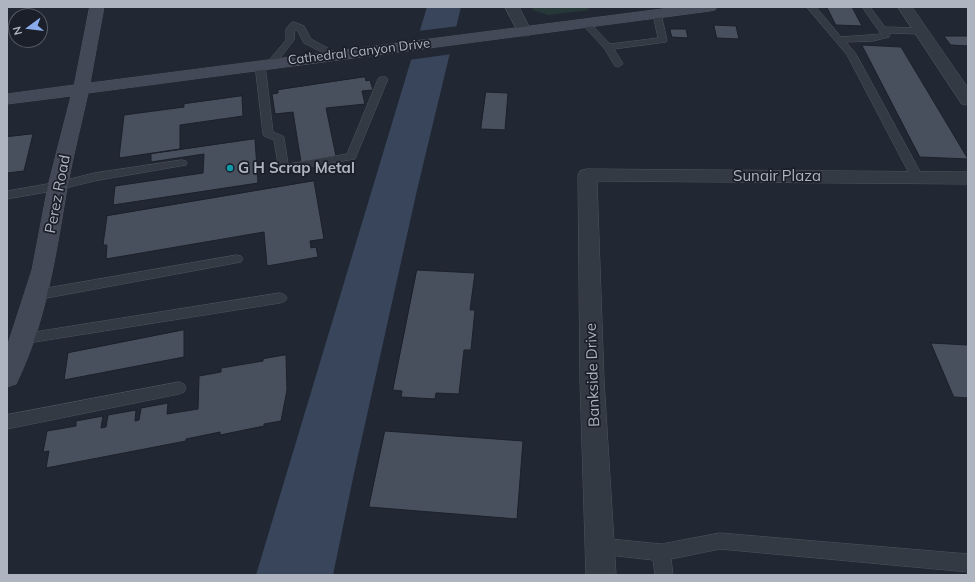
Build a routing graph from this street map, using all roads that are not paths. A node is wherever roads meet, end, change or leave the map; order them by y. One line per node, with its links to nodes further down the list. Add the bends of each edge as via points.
1 (97, 7): 18 (street, Perez Road)
2 (512, 7): 11 (street)
3 (706, 7): 7 (street, Cathedral Canyon Drive)
4 (812, 7): 12 (lane)
5 (866, 7): 9 (lane)
6 (905, 7): 10 (street)
7 (657, 14): 8 (street, Cathedral Canyon Drive); 13 (lane, via 663,40)
8 (586, 24): 11 (street, Cathedral Canyon Drive); 13 (lane)
9 (883, 30): 10 (lane); 12 (lane, via 886,35 883,36)
10 (921, 31): 20 (street)
11 (525, 32): 14 (street, Cathedral Canyon Drive)
12 (839, 40): 23 (lane, via 851,54)
13 (608, 47): 16 (lane)
14 (334, 55): 15 (street, Cathedral Canyon Drive); 15 (lane, via 308,41 301,28 294,25 290,29 290,40)
15 (266, 64): 17 (lane, via 268,134 279,138 283,168 351,157); 18 (street, Cathedral Canyon Drive)
16 (618, 64)
17 (383, 79)
18 (81, 89): 19 (street, Cathedral Canyon Drive); 25 (street, Perez Road)
19 (7, 99)
20 (968, 100)
21 (182, 163): 25 (lane, via 94,177)
22 (587, 174): 23 (street, Sunair Plaza); 34 (street, Bankside Drive, via 592,380)
23 (917, 177): 24 (street, Sunair Plaza)
24 (968, 178)
25 (58, 186): 26 (lane); 28 (street, Perez Road)
26 (7, 196)
27 (237, 259): 28 (lane)
28 (36, 295): 30 (street, Perez Road)
29 (280, 298): 30 (lane)
30 (22, 339): 31 (street, Perez Road)
31 (7, 377)
32 (179, 388): 33 (lane)
33 (7, 422)
34 (600, 546): 35 (lane); 37 (street, Bankside Drive)
35 (661, 552): 36 (lane, via 720,541); 38 (lane)
36 (968, 563)
37 (601, 575)
38 (664, 575)

